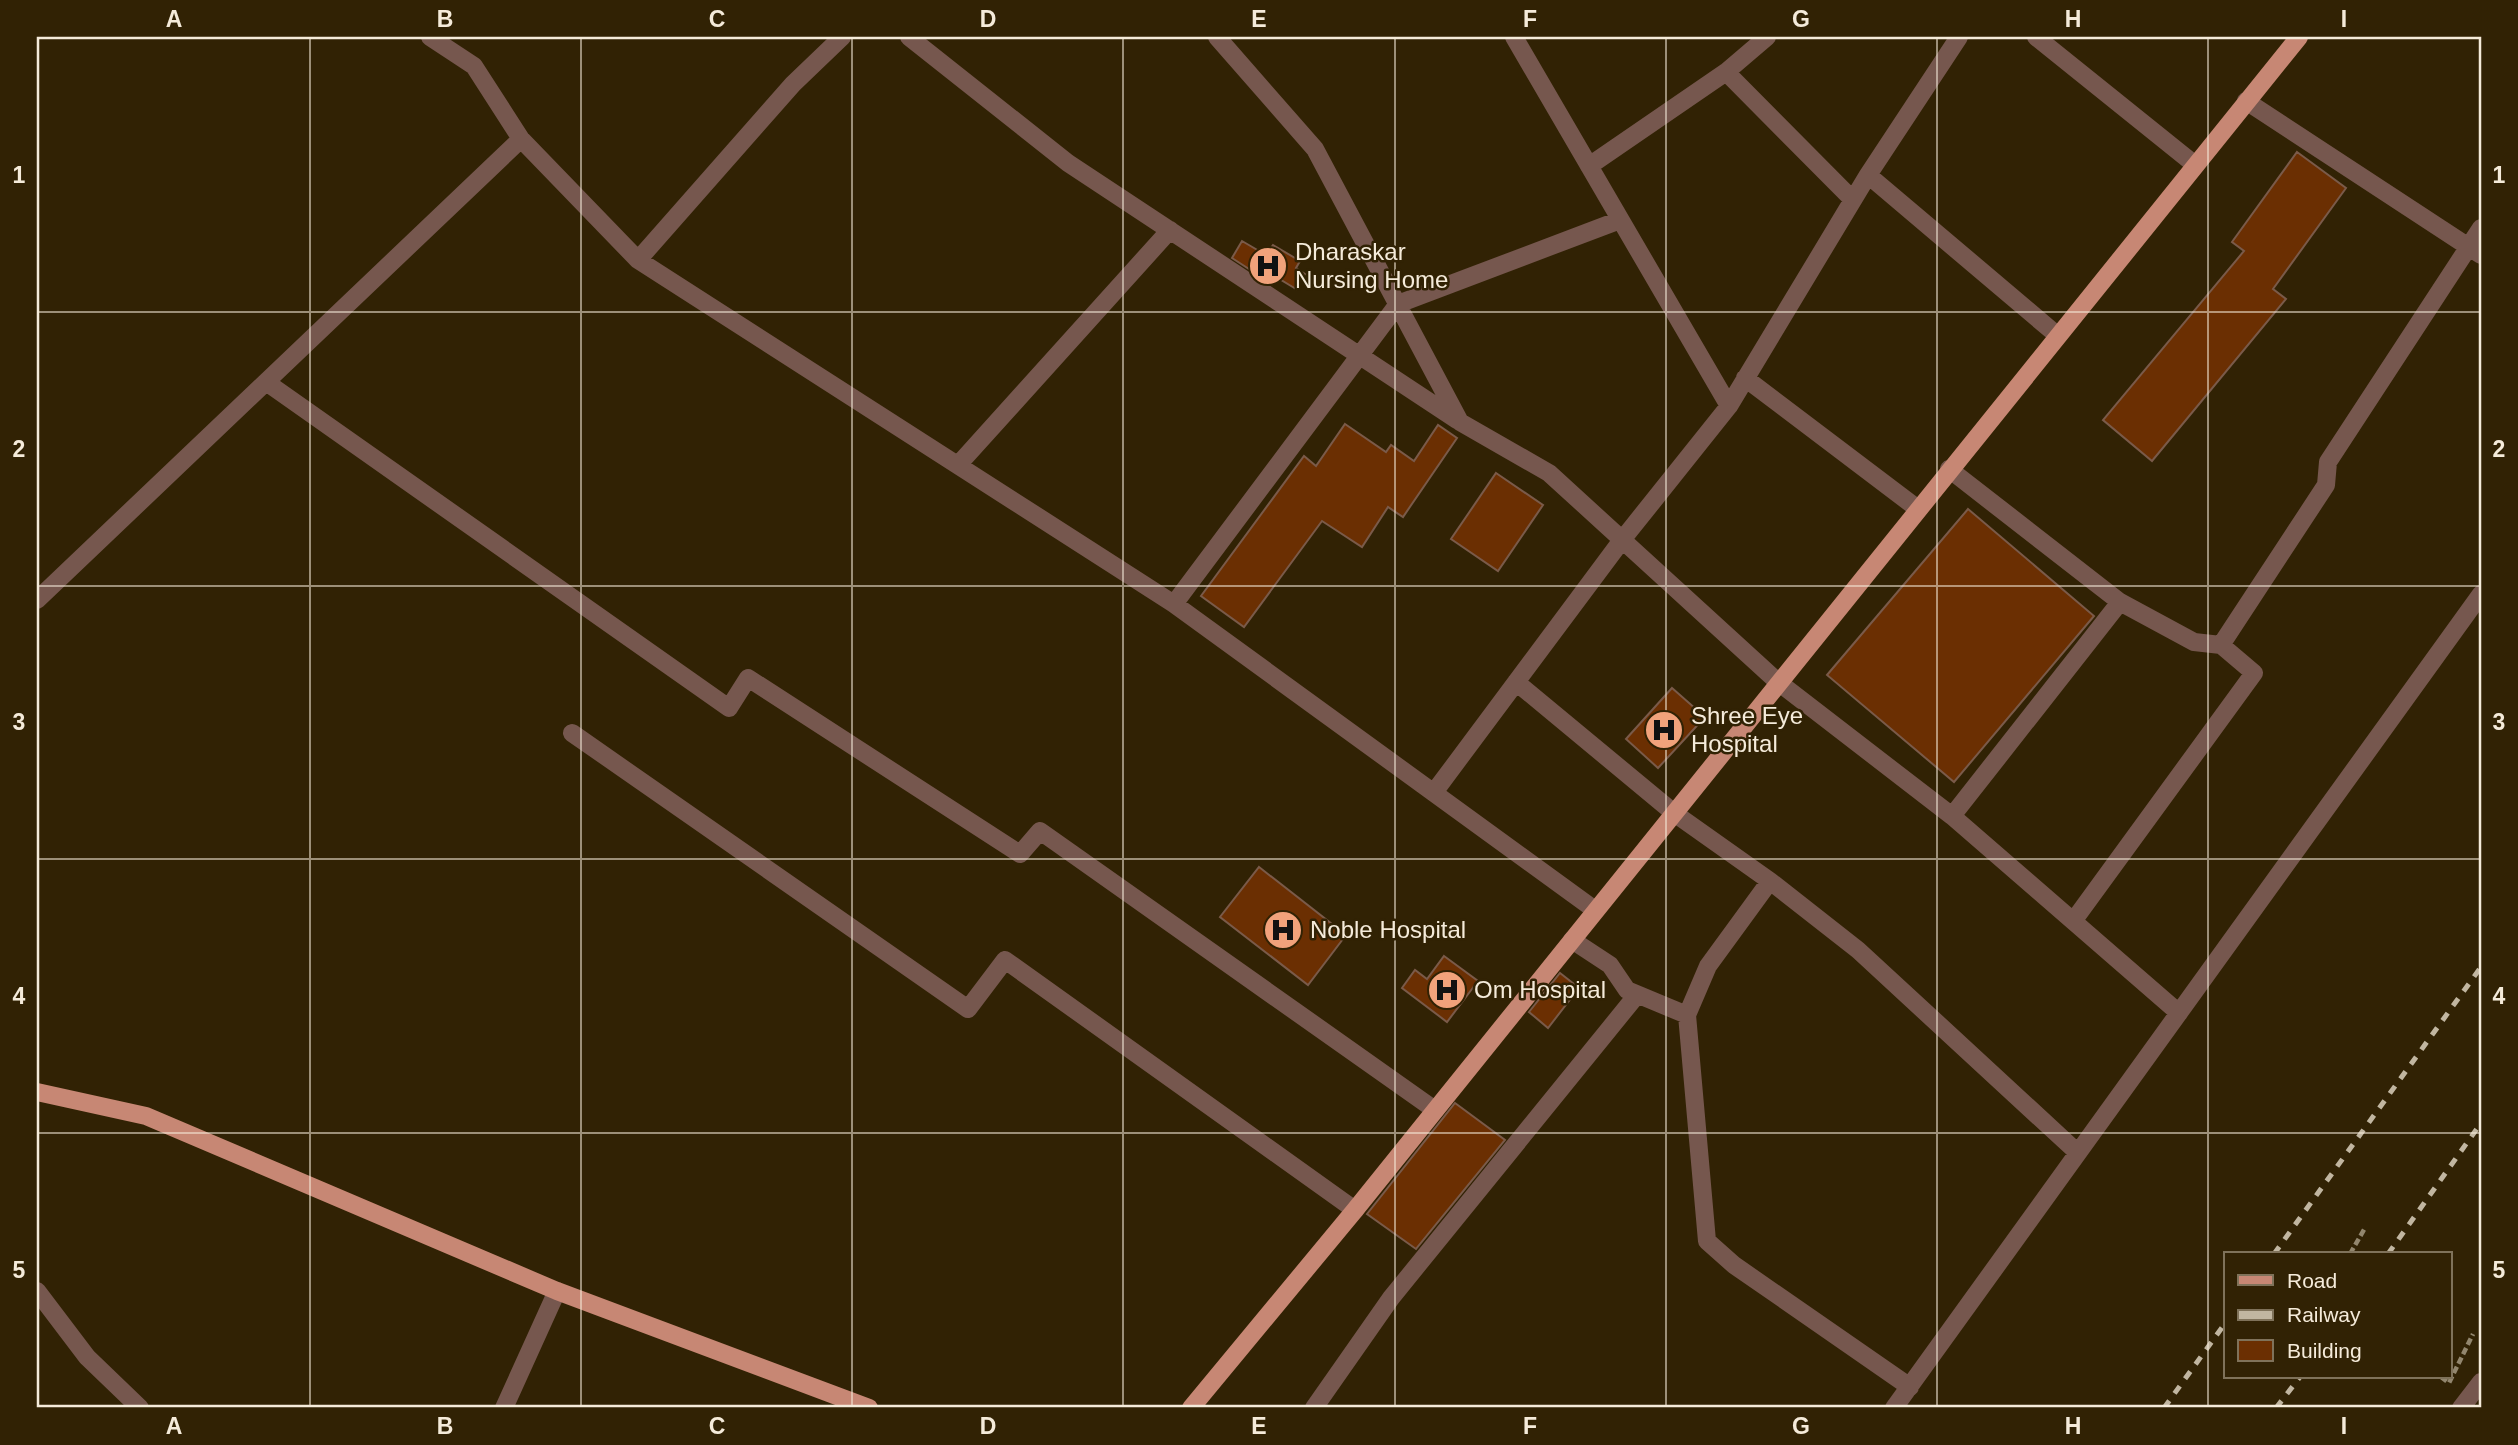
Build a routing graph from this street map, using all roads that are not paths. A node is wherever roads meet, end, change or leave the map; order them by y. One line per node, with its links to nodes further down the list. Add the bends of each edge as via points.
1 (430, 37): 12 (street, via 474,66)
2 (842, 37): 21 (street, via 793,84)
3 (909, 37): 19 (street, via 1068,163)
4 (1217, 37): 22 (street, via 1315,149)
5 (1514, 37): 14 (street)
6 (1767, 37): 10 (street)
7 (1959, 37): 15 (street)
8 (2036, 37): 13 (street)
9 (2292, 39): 11 (main road)
10 (1726, 72): 14 (street); 16 (street)
11 (2246, 101): 13 (main road); 20 (street)
12 (521, 139): 21 (street); 26 (street)
13 (2194, 164): 23 (main road)
14 (1589, 166): 17 (street)
15 (1868, 176): 16 (street); 23 (street)
16 (1853, 200): 25 (street)
17 (1620, 220): 22 (street); 27 (street)
18 (2481, 228): 20 (street)
19 (1170, 230): 24 (street); 29 (street)
20 (2475, 250): 37 (street, via 2328,462 2326,485)
21 (638, 260): 29 (street)
22 (1398, 304): 24 (street); 28 (street)
23 (2057, 335): 30 (main road)
24 (1358, 355): 28 (street); 36 (street)
25 (1745, 379): 27 (street); 31 (street)
26 (266, 382): 34 (street); 52 (street, via 729,708 748,678 1020,854 1040,831)
27 (1729, 405): 32 (street)
28 (1460, 422): 32 (street, via 1549,473)
29 (958, 465): 36 (street)
30 (1949, 469): 31 (main road); 35 (street)
31 (1918, 509): 39 (main road)
32 (1622, 540): 38 (street); 39 (street)
33 (2481, 594): 49 (street)
34 (37, 600)
35 (2120, 602): 37 (street, via 2194,642); 43 (street)
36 (1174, 604): 41 (street)
37 (2221, 645): 46 (street, via 2254,673)
38 (1516, 682): 41 (street); 42 (street)
39 (1779, 682): 42 (main road); 43 (street)
40 (572, 733): 54 (street, via 968,1009 1004,960)
41 (1435, 791): 45 (street)
42 (1674, 813): 44 (street); 45 (main road)
43 (1952, 816): 46 (street)
44 (1770, 881): 50 (street, via 1708,966); 53 (street, via 1858,950)
45 (1595, 910): 47 (main road)
46 (2074, 920): 49 (street)
47 (1572, 940): 48 (street, via 1610,965 1619,982); 52 (main road)
48 (1636, 996): 50 (street); 63 (street, via 1391,1298)
49 (2179, 1013): 53 (street)
50 (1687, 1015): 58 (street, via 1707,1241 1734,1265)
51 (37, 1092): 56 (main road, via 146,1116)
52 (1434, 1110): 54 (main road)
53 (2078, 1153): 58 (street)
54 (1355, 1210): 62 (main road)
55 (37, 1291): 59 (street, via 88,1357)
56 (557, 1291): 60 (street); 61 (main road)
57 (2481, 1382): 65 (street)
58 (1910, 1387): 64 (street)
59 (140, 1408)
60 (504, 1408)
61 (869, 1408)
62 (1191, 1408)
63 (1314, 1408)
64 (1894, 1408)
65 (2461, 1408)

